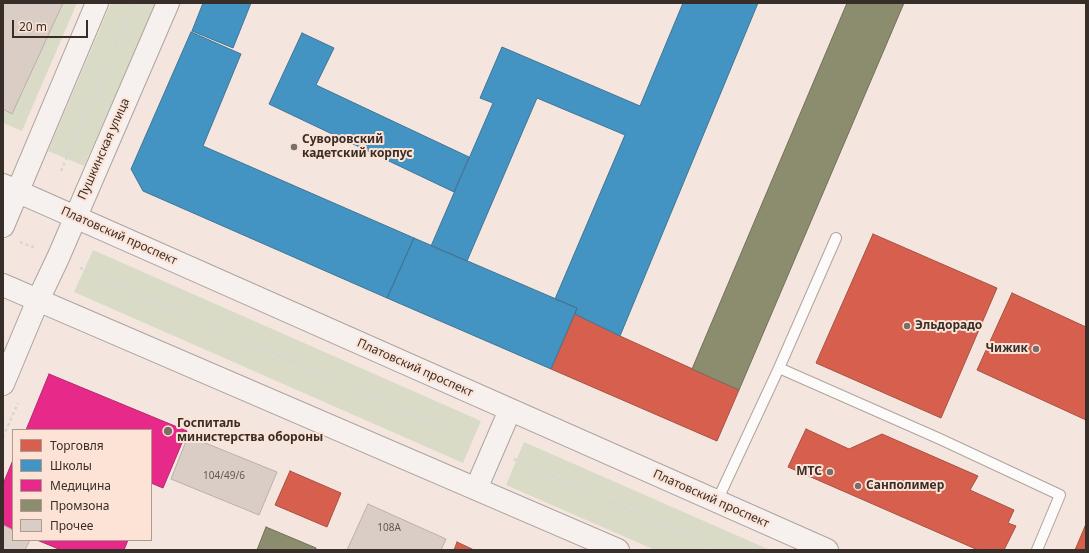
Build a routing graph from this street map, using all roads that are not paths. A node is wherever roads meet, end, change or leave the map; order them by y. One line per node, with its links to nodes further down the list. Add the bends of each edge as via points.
1 (97, 3): 3 (main road)
2 (168, 3): 4 (main road, Пушкинская улица)
3 (10, 188): 4 (main road, Платовский проспект); 5 (main road)
4 (75, 216): 8 (main road, Пушкинская улица); 11 (main road, Платовский проспект)
5 (10, 233)
6 (836, 238): 9 (lane)
7 (3, 285): 8 (main road)
8 (38, 300): 10 (main road, Пушкинская улица); 12 (main road)
9 (779, 368): 13 (lane); 16 (lane, via 940,438 1060,495)
10 (3, 384)
11 (510, 410): 12 (main road); 13 (main road, Платовский проспект)
12 (476, 488): 14 (main road)
13 (717, 501): 15 (main road, Платовский проспект)
14 (618, 550)
15 (827, 550)
16 (1036, 550)

